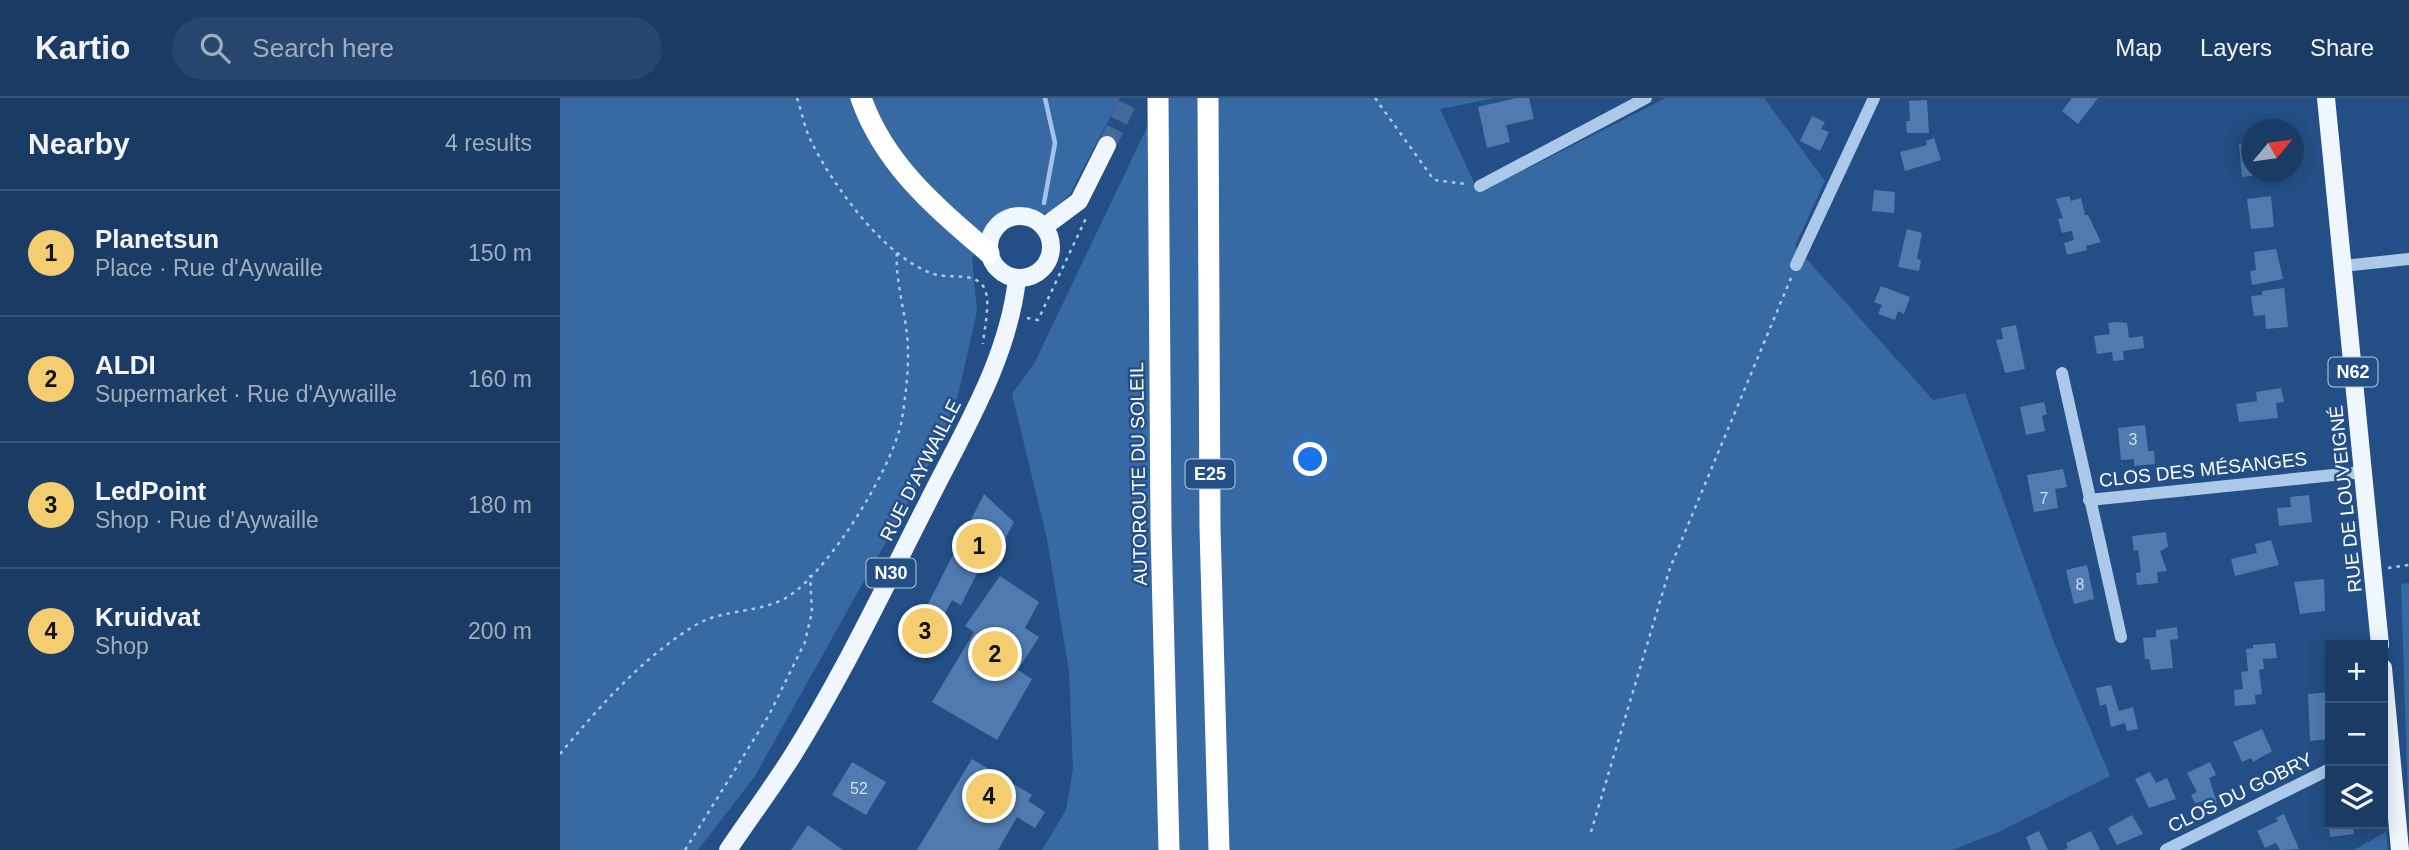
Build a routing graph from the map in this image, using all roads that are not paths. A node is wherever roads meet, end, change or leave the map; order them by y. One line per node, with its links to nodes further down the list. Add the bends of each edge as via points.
1 (861, 98): 10 (highway, via 887,154 914,187)
2 (1158, 98): 23 (highway, AUTOROUTE DU SOLEIL / E25)
3 (1208, 98): 24 (highway, E25, via 1210,528)
4 (1646, 98): 8 (street)
5 (1874, 98): 12 (street)
6 (2326, 98): 13 (main road, RUE DE LOUVEIGNÉ / N62)
7 (1107, 145): 9 (main road, via 1079,201)
8 (1480, 186)
9 (1044, 227): 10 (main road, via 1024,216 1012,216 993,230); 14 (main road, via 1052,246 1050,257 1038,274)
10 (989, 253): 14 (main road, via 999,271)
11 (2409, 259): 13 (street)
12 (1796, 265)
13 (2343, 266): 16 (main road, RUE DE LOUVEIGNÉ / N62)
14 (1017, 279): 22 (main road, RUE D'AYWAILLE / N30, via 1013,316 992,376 843,668 791,758)
15 (2062, 373): 17 (street, CLOS DES MÉSANGES)
16 (2363, 472): 17 (street, CLOS DES MÉSANGES); 19 (main road, RUE DE LOUVEIGNÉ / N62)
17 (2089, 500): 18 (street, CLOS DES MÉSANGES)
18 (2121, 637)
19 (2380, 640)
20 (2388, 750): 26 (main road)
21 (2325, 771): 25 (street, CLOS DU GOBRY)
22 (728, 850)
23 (1169, 850)
24 (1219, 850)
25 (2166, 850)
26 (2400, 850)

